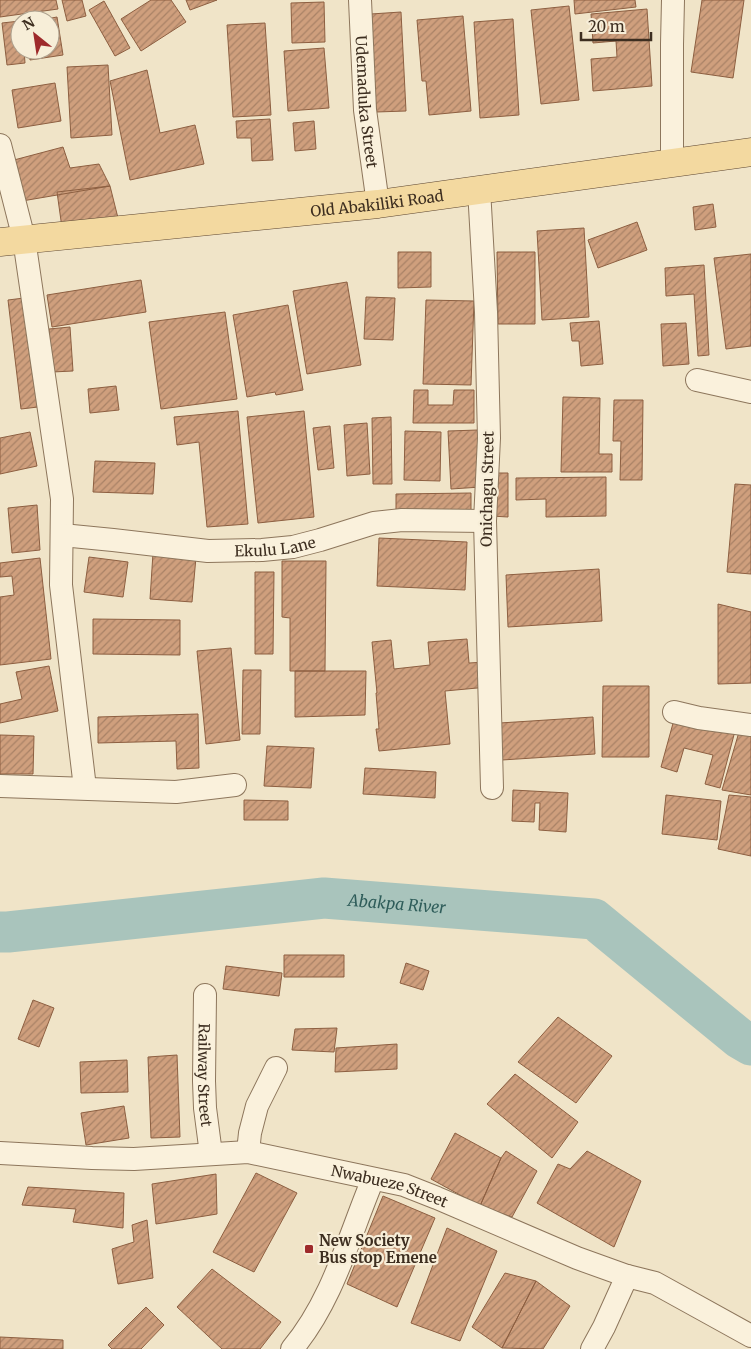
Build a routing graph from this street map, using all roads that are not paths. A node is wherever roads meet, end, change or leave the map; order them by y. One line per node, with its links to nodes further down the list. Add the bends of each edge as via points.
1 (360, 0): 7 (street, Udemaduka Street, via 365,110)
2 (673, 0): 5 (street)
3 (0, 145): 8 (street)
4 (751, 152): 5 (main road, Old Abakiliki Road)
5 (672, 163): 6 (main road, Old Abakiliki Road)
6 (479, 189): 7 (main road, Old Abakiliki Road); 11 (street, Onichagu Street, via 489,438)
7 (378, 204): 8 (main road, Old Abakiliki Road)
8 (12, 240): 12 (street, via 62,499)
9 (697, 380): 10 (street)
10 (751, 392)
11 (485, 521): 12 (street, Ekulu Lane, via 374,523 293,547 262,550 208,551); 18 (street, Onichagu Street)
12 (62, 535): 17 (street, via 61,585)
13 (674, 712): 14 (street)
14 (751, 725)
15 (235, 785): 17 (street, via 176,792)
16 (0, 786): 17 (street)
17 (85, 788)
18 (492, 788)
19 (205, 995): 23 (street, Railway Street, via 204,1090)
20 (276, 1068): 21 (street, via 257,1106)
21 (248, 1152): 23 (street, Nwabueze Street); 24 (street, Nwabueze Street)
22 (0, 1153): 23 (street, Nwabueze Street, via 134,1159)
23 (211, 1154)
24 (373, 1178): 25 (street, Nwabueze Street, via 404,1185 577,1258); 27 (street, via 349,1243 322,1302 305,1334)
25 (628, 1276): 26 (street, Nwabueze Street, via 654,1283); 28 (street)
26 (751, 1336)
27 (292, 1349)
28 (592, 1349)

